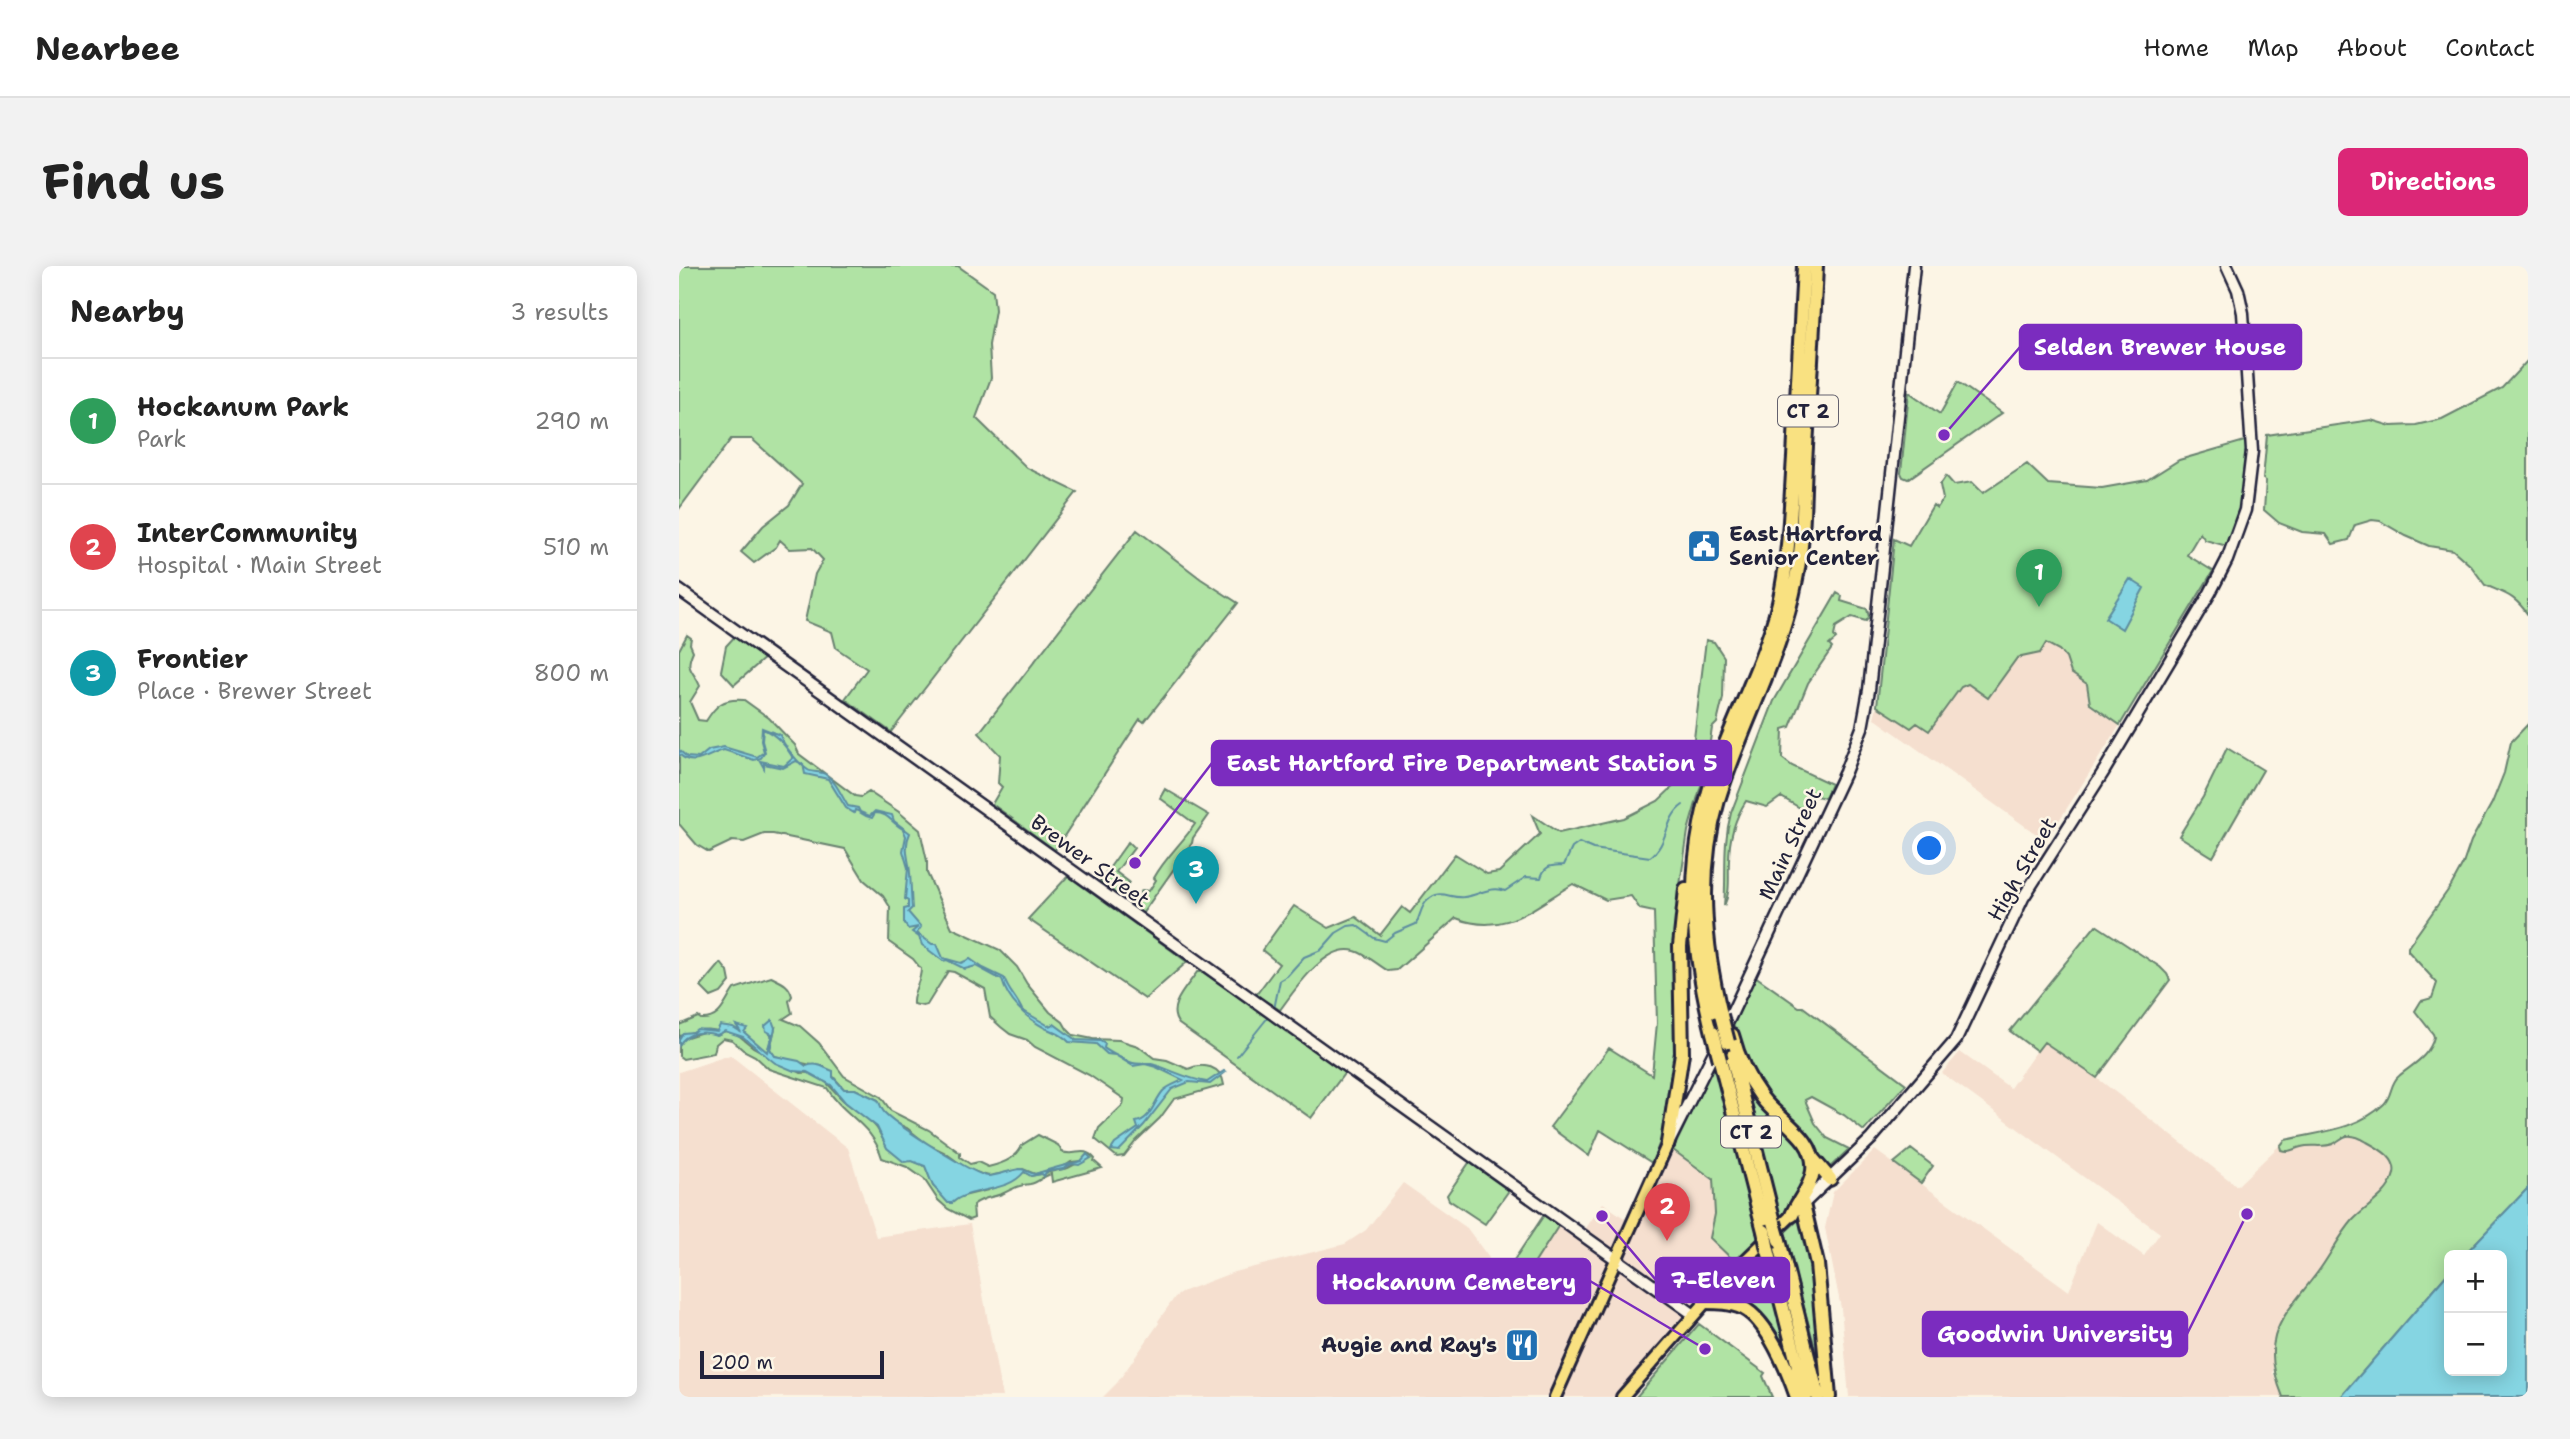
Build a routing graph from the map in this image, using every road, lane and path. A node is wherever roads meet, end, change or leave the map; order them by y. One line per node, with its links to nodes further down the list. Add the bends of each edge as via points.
1 (1804, 266): 5 (highway, CT 2)
2 (1816, 266): 5 (highway, CT 2)
3 (1914, 266): 10 (main road, Main Street, via 1868,699 1859,739)
4 (2227, 266): 12 (main road, High Street, via 2243,313 2252,436 2249,484 2237,536 2223,569 2023,898 1956,1040 1871,1139)
5 (1793, 555): 6 (highway, CT 2)
6 (1791, 572): 8 (highway, CT 2, via 1709,788); 9 (highway, CT 2, bridge, via 1780,640 1724,781 1710,836 1705,919 1709,957)
7 (679, 590): 15 (main road, Brewer Street)
8 (1693, 869): 10 (highway, via 1683,909 1682,1053); 21 (highway, CT 2, bridge, via 1696,956)
9 (1730, 1039): 11 (highway, via 1758,1093 1803,1139); 22 (highway, CT 2, bridge)
10 (1668, 1143): 15 (main road, Main Street)
11 (1813, 1159): 12 (highway); 14 (highway, via 1811,1181)
12 (1830, 1179): 13 (main road, High Street)
13 (1803, 1204): 14 (main road, High Street); 23 (highway, via 1817,1264)
14 (1792, 1215): 16 (main road, High Street)
15 (1617, 1259): 17 (main road, Brewer Street); 18 (main road, Main Street)
16 (1704, 1302): 17 (main road, High Street); 20 (highway, via 1735,1305 1756,1319 1779,1355)
17 (1693, 1314): 19 (main road, High Street)
18 (1555, 1397)
19 (1622, 1397)
20 (1797, 1397)
21 (1806, 1397)
22 (1818, 1397)
23 (1829, 1397)

